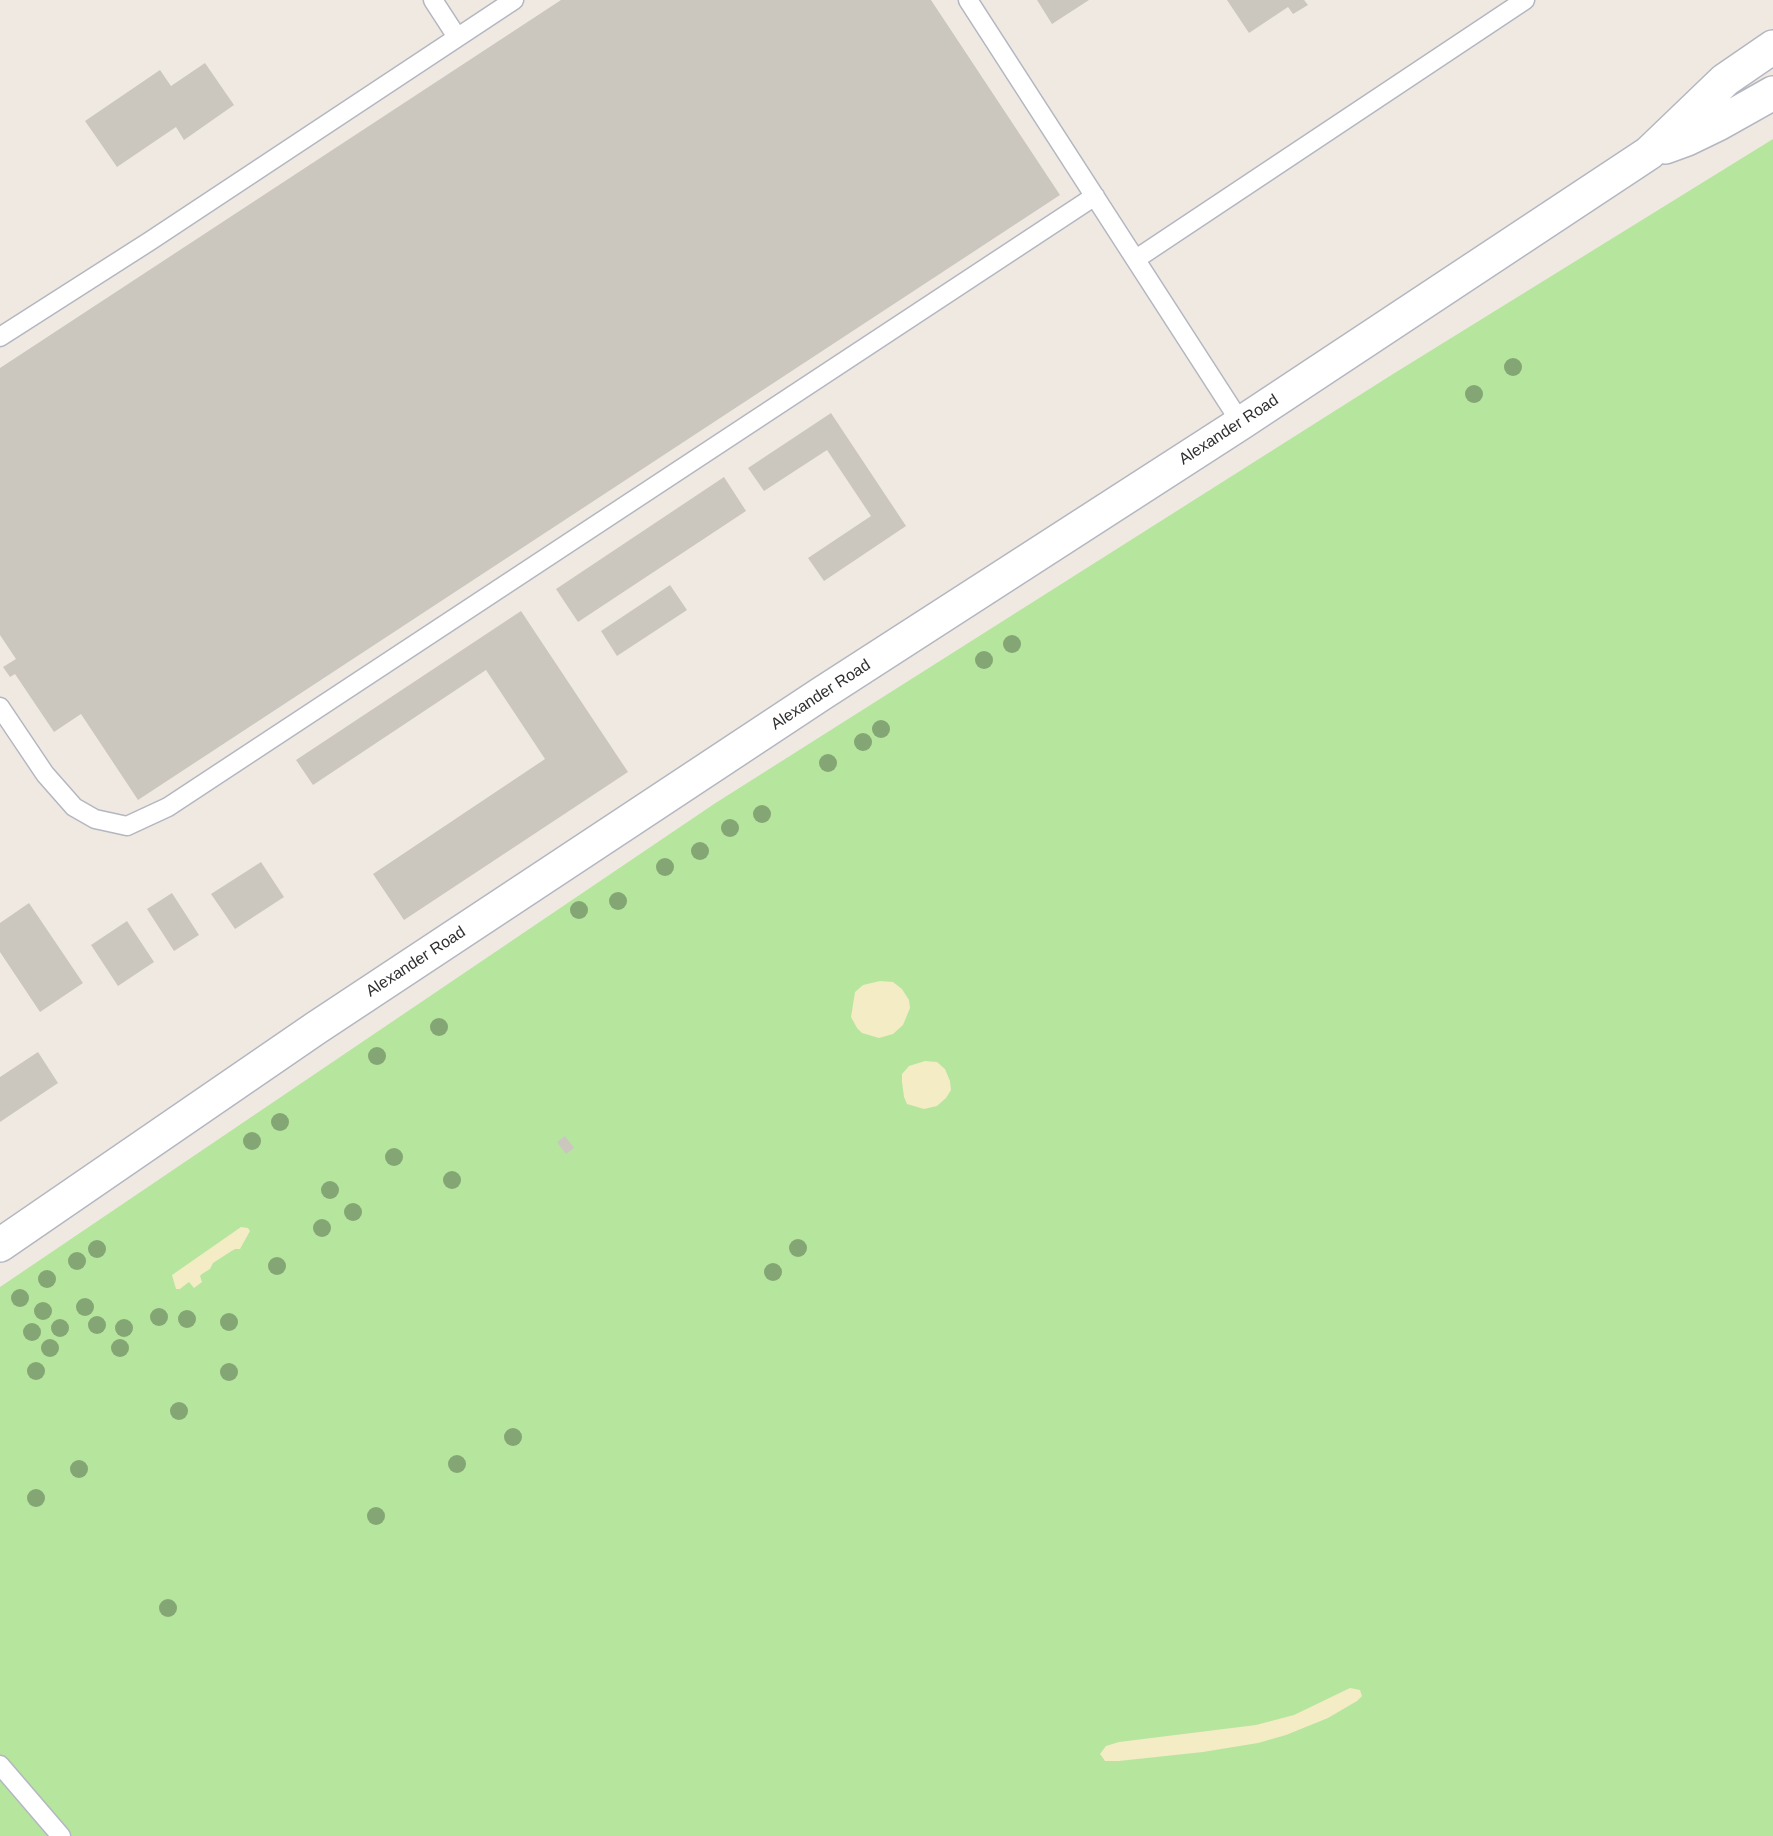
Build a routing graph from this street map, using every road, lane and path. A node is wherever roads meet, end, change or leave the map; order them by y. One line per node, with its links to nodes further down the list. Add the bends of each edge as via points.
1 (433, 0): 5 (lane)
2 (514, 0): 5 (lane)
3 (968, 0): 9 (lane)
4 (1525, 0): 10 (lane)
5 (457, 38): 11 (lane)
6 (1773, 47): 8 (street, Alexander Road, via 1725,80)
7 (1773, 93): 8 (street, Alexander Road, via 1687,139)
8 (1649, 153): 12 (street, Alexander Road)
9 (1095, 196): 10 (lane); 13 (lane, via 168,807 127,826 94,819 74,807 45,774)
10 (1136, 259): 12 (lane)
11 (0, 337)
12 (1241, 423): 14 (street, Alexander Road, via 821,694 316,1028)
13 (0, 707)
14 (0, 1245)
15 (0, 1765): 16 (lane)
16 (61, 1836)

